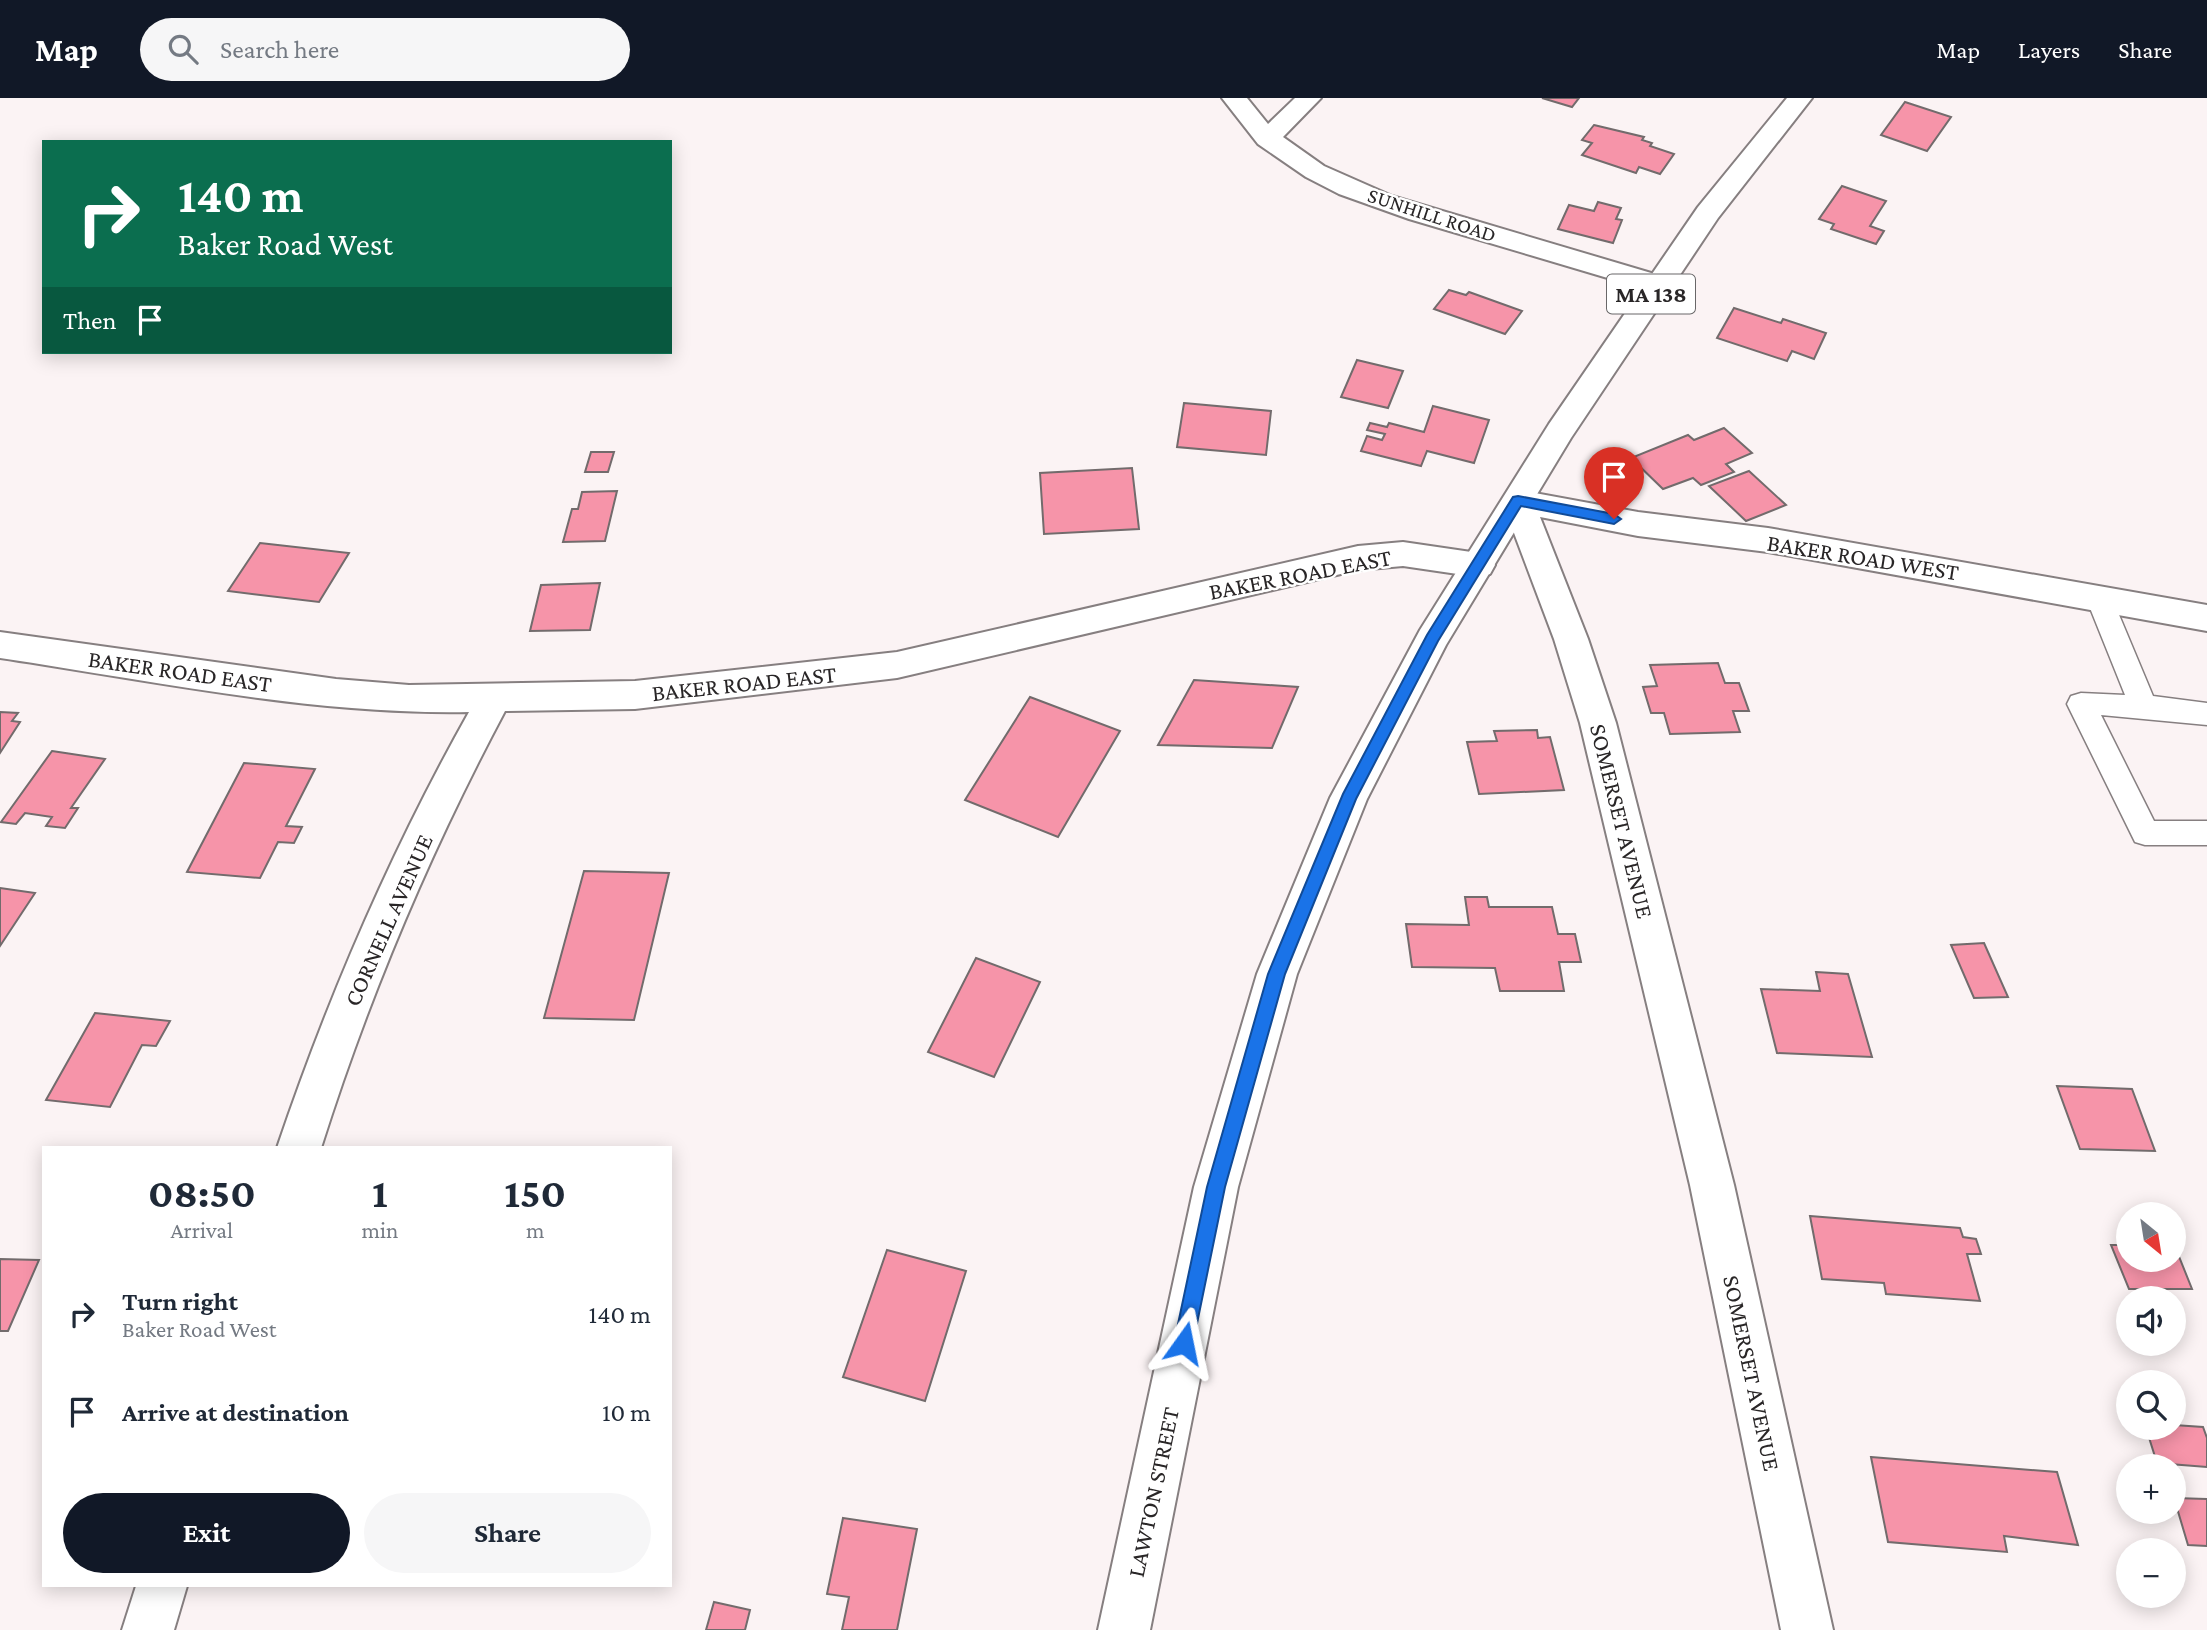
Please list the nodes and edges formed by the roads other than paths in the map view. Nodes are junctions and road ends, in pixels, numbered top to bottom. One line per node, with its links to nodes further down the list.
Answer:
1 (1234, 98): 4 (street, SUNHILL ROAD)
2 (1309, 98): 4 (street)
3 (1800, 98): 5 (street, MA 138)
4 (1267, 139): 5 (street, SUNHILL ROAD)
5 (1658, 284): 6 (street, MA 138)
6 (1518, 501): 7 (street, LAWTON STREET / MA 138); 8 (street, BAKER ROAD WEST); 19 (street, SOMERSET AVENUE)
7 (1478, 565): 11 (street, BAKER ROAD EAST); 18 (street, LAWTON STREET / MA 138)
8 (2099, 598): 9 (street, BAKER ROAD WEST); 12 (lane)
9 (2207, 618)
10 (0, 645): 11 (street, BAKER ROAD EAST)
11 (495, 699): 15 (street, CORNELL AVENUE)
12 (2143, 706): 13 (lane); 14 (lane)
13 (2207, 714)
14 (2207, 833)
15 (300, 1146)
16 (162, 1587): 17 (street)
17 (148, 1630)
18 (1124, 1630)
19 (1807, 1630)

